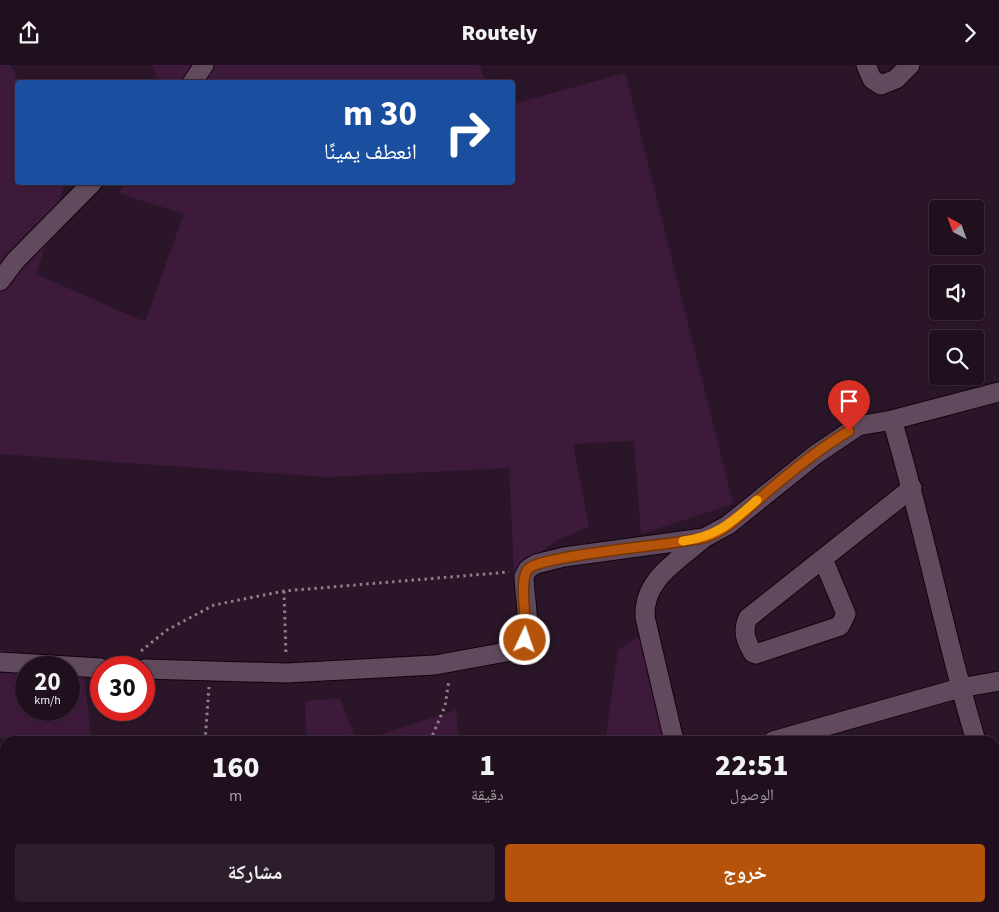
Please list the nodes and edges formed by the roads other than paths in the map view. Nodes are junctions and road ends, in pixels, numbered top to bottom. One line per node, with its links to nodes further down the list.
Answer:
1 (204, 65): 4 (street)
2 (866, 65): 3 (street)
3 (910, 65)
4 (194, 80)
5 (90, 185): 6 (street)
6 (0, 281)
7 (999, 392): 8 (street)
8 (892, 420): 9 (street); 10 (street)
9 (912, 488): 11 (street); 16 (street)
10 (704, 538): 13 (street); 17 (street)
11 (823, 559): 11 (street)
12 (0, 662): 14 (street)
13 (155, 664)
14 (90, 666)
15 (999, 681): 16 (street)
16 (960, 688): 18 (street); 19 (street)
17 (673, 736)
18 (791, 736)
19 (974, 736)

